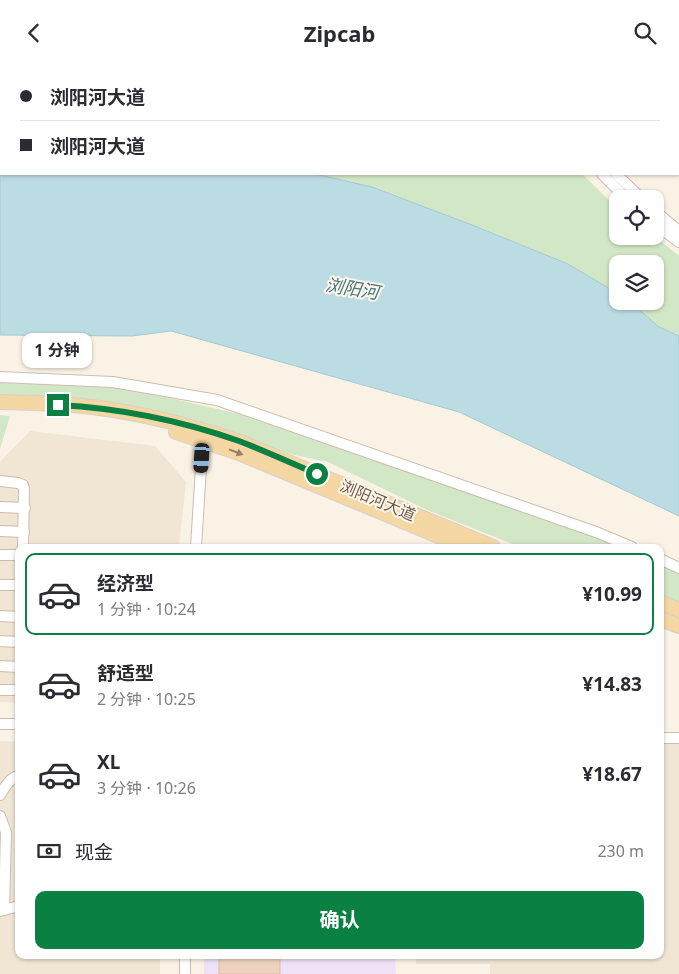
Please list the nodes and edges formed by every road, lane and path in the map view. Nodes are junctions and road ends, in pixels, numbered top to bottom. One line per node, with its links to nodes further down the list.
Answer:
1 (603, 175): 3 (street)
2 (617, 175): 4 (street)
3 (618, 190)
4 (633, 190)
5 (664, 218): 7 (street)
6 (664, 231): 8 (street)
7 (679, 231)
8 (679, 242)
9 (0, 377): 22 (street)
10 (0, 402): 12 (main road, 浏阳河大道)
11 (0, 410): 12 (main road, 浏阳河大道)
12 (203, 435): 19 (street); 20 (main road, 浏阳河大道, one-way to 20); 21 (main road, 浏阳河大道)
13 (0, 481): 15 (street)
14 (0, 507): 15 (street)
15 (25, 508): 17 (street)
16 (0, 531): 17 (street)
17 (24, 532): 18 (street)
18 (24, 544)
19 (196, 544)
20 (458, 544)
21 (485, 544)
22 (625, 544)
23 (0, 555): 24 (street)
24 (15, 555)
25 (664, 561): 26 (street)
26 (679, 568)
27 (0, 585): 28 (street)
28 (15, 585)
29 (664, 604): 30 (main road)
30 (679, 610)
31 (0, 616): 32 (street)
32 (15, 617)
33 (664, 620): 34 (main road)
34 (679, 626)
35 (0, 641): 36 (street)
36 (15, 642)
37 (0, 666): 38 (street)
38 (15, 667)
39 (0, 690): 40 (street)
40 (15, 690)
41 (0, 724): 42 (street)
42 (15, 725)
43 (664, 738): 44 (street)
44 (679, 738)
45 (15, 777): 46 (street)
46 (0, 795)
47 (0, 816): 49 (street)
48 (15, 906): 49 (street)
49 (2, 910)
50 (185, 959): 51 (street)
51 (184, 974)

